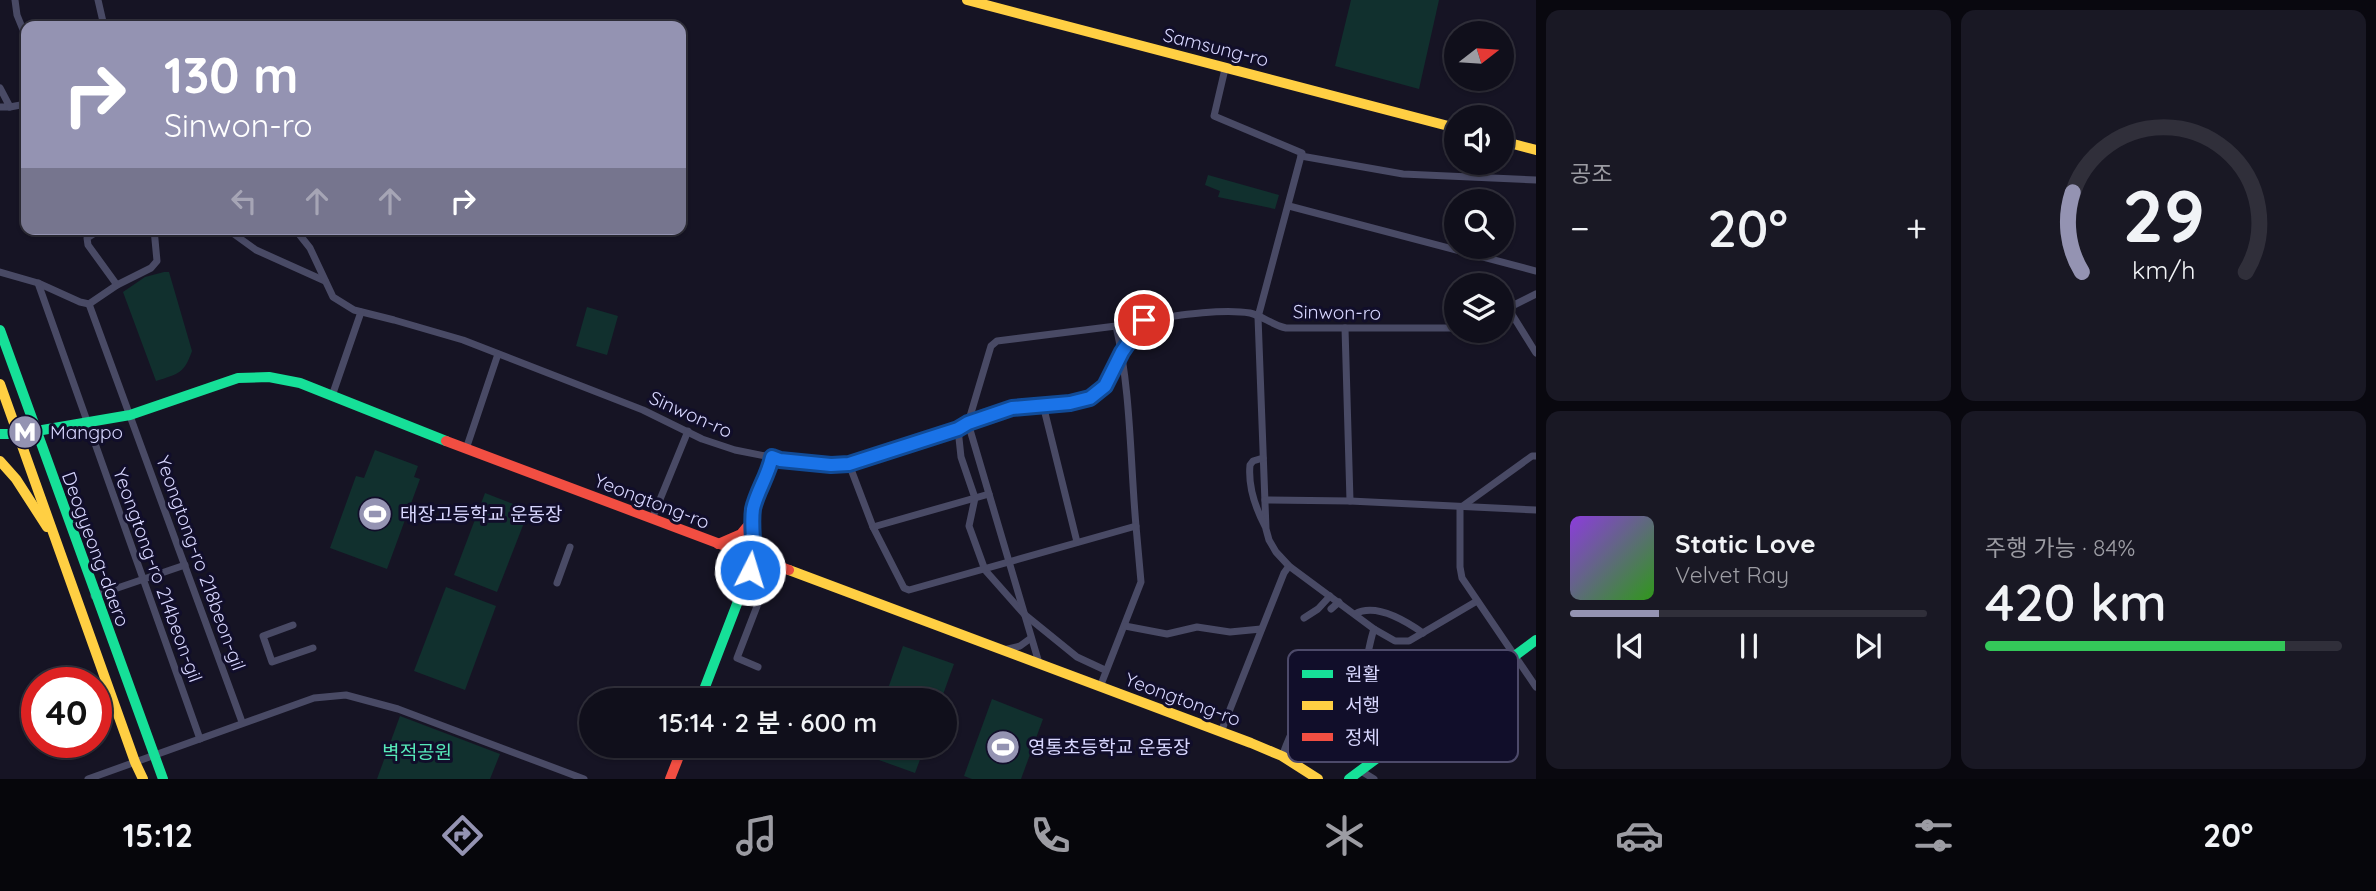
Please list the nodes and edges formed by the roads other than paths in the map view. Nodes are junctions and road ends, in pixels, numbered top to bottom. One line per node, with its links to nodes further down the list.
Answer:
1 (15, 0): 5 (street)
2 (98, 0): 4 (street)
3 (967, 0): 6 (street, Samsung-ro)
4 (103, 21)
5 (21, 25)
6 (1225, 69): 11 (street, Samsung-ro); 14 (street)
7 (0, 88): 10 (street)
8 (21, 105): 10 (street)
9 (0, 107): 10 (street)
10 (10, 107)
11 (1444, 125)
12 (1514, 144): 13 (street)
13 (1536, 150)
14 (1301, 156): 15 (street); 16 (street)
15 (1536, 180)
16 (1289, 206): 21 (street); 30 (street)
17 (92, 235): 25 (street)
18 (156, 235): 25 (street)
19 (235, 235): 23 (street)
20 (300, 235): 23 (street, Sinwon-ro)
21 (1536, 271)
22 (0, 272): 24 (street)
23 (326, 281): 29 (street, Sinwon-ro)
24 (38, 283): 27 (street); 44 (street, Yeongtong-ro 214beon-gil)
25 (117, 285): 27 (street)
26 (1536, 294): 28 (street)
27 (89, 304): 43 (street, Yeongtong-ro 218beon-gil)
28 (1514, 305)
29 (361, 312): 39 (street, Sinwon-ro); 41 (street)
30 (1258, 317): 31 (street, Sinwon-ro); 34 (street, Sinwon-ro); 54 (street)
31 (1144, 320): 33 (street); 37 (street, Sinwon-ro)
32 (1514, 322): 38 (street)
33 (1116, 326): 37 (street); 45 (street)
34 (1345, 328): 35 (street, Sinwon-ro); 60 (street)
35 (1444, 328)
36 (0, 330): 47 (street, Deogyeong-daero)
37 (1122, 352): 42 (street, Sinwon-ro); 65 (street)
38 (1536, 353)
39 (498, 354): 48 (street, Sinwon-ro); 51 (street)
40 (0, 384): 50 (street, Deogyeong-daero)
41 (332, 396): 43 (street, Yeongtong-ro); 51 (street, Yeongtong-ro)
42 (1043, 405): 45 (street, Sinwon-ro); 69 (street)
43 (130, 415): 44 (street, Yeongtong-ro); 74 (street, Yeongtong-ro 218beon-gil)
44 (87, 422): 47 (street, Yeongtong-ro); 77 (street, Yeongtong-ro 214beon-gil)
45 (968, 423): 46 (street, Sinwon-ro); 57 (street)
46 (958, 429): 56 (street, Sinwon-ro); 58 (street)
47 (36, 431): 50 (street, Yeongtong-ro); 79 (street, Deogyeong-daero)
48 (688, 431): 53 (street, Sinwon-ro); 63 (street)
49 (0, 434): 50 (street, Yeongtong-ro)
50 (19, 434): 68 (street, Deogyeong-daero)
51 (466, 449): 63 (street, Yeongtong-ro)
52 (1536, 456): 61 (street)
53 (772, 457): 56 (street, Sinwon-ro); 64 (street)
54 (1263, 458): 59 (street); 67 (street)
55 (0, 461): 68 (street)
56 (849, 464): 66 (street)
57 (989, 494): 58 (street); 73 (street)
58 (975, 498): 66 (street); 76 (street)
59 (1265, 500): 60 (street); 67 (street)
60 (1350, 501): 61 (street)
61 (1460, 508): 62 (street); 82 (street)
62 (1536, 510)
63 (652, 519): 70 (street, Yeongtong-ro)
64 (751, 522): 70 (street); 72 (street)
65 (1136, 526): 69 (street); 89 (street)
66 (873, 527): 76 (street)
67 (1266, 529): 75 (street)
68 (56, 542): 115 (street, Deogyeong-daero)
69 (1077, 542): 73 (street)
70 (718, 544): 72 (street, Yeongtong-ro)
71 (570, 547): 78 (street)
72 (755, 557): 96 (street, Yeongtong-ro); 106 (street)
73 (1009, 561): 76 (street); 85 (street)
74 (185, 565): 77 (street); 107 (street, Yeongtong-ro 218beon-gil)
75 (1289, 566): 80 (street); 90 (street)
76 (985, 570): 85 (street)
77 (143, 579): 79 (street); 109 (street, Yeongtong-ro 214beon-gil)
78 (557, 583)
79 (94, 596): 111 (street, Deogyeong-daero)
80 (1331, 596): 83 (street); 87 (street)
81 (759, 601): 102 (street)
82 (1477, 601): 92 (street); 98 (street)
83 (1339, 602): 84 (street); 86 (street)
84 (1331, 610)
85 (1024, 614): 93 (street); 103 (street)
86 (1354, 614): 91 (street); 92 (street)
87 (1304, 618)
88 (293, 625): 95 (street)
89 (1125, 626): 90 (street); 103 (street)
90 (1261, 629): 108 (street)
91 (1374, 629): 92 (street); 97 (street)
92 (1423, 633)
93 (1031, 638): 96 (street); 101 (street)
94 (1536, 640): 99 (street)
95 (313, 648)
96 (1003, 650): 101 (street, Yeongtong-ro)
97 (1369, 650)
98 (1512, 650)
99 (1518, 654)
100 (1518, 659): 105 (street)
101 (1039, 663): 104 (street, Yeongtong-ro)
102 (758, 667)
103 (1105, 670): 104 (street)
104 (1100, 687): 108 (street, Yeongtong-ro)
105 (1536, 687)
106 (705, 688)
107 (242, 722): 109 (street); 122 (street)
108 (1221, 732): 112 (street, Yeongtong-ro)
109 (200, 738): 111 (street)
110 (1288, 741): 112 (street)
111 (153, 756): 115 (street); 121 (street, Deogyeong-daero)
112 (1282, 756): 114 (street, Yeongtong-ro)
113 (678, 758): 123 (street)
114 (1288, 760)
115 (135, 762): 119 (street); 120 (street, Deogyeong-daero)
116 (1291, 762): 124 (street, Yeongtong-ro)
117 (1374, 762): 118 (street)
118 (1361, 771): 125 (street); 126 (street)
119 (88, 779)
120 (144, 779)
121 (163, 779)
122 (584, 779)
123 (670, 779)
124 (1318, 779)
125 (1349, 779)
126 (1374, 779)

